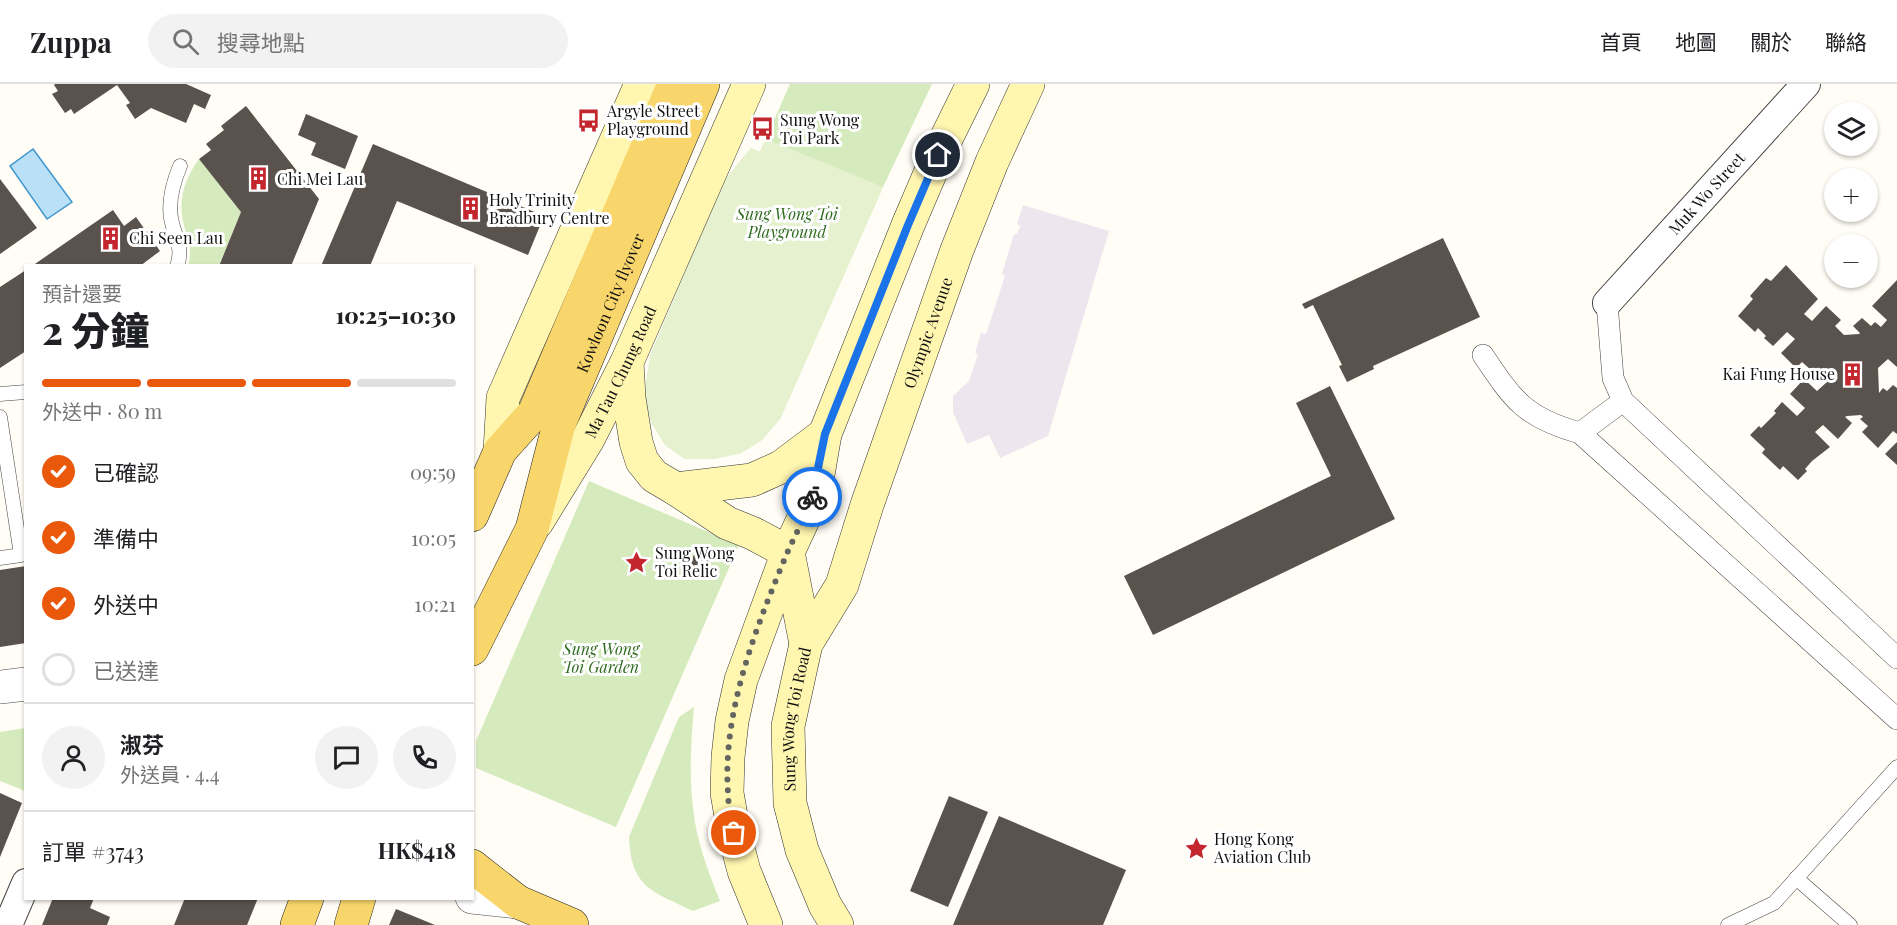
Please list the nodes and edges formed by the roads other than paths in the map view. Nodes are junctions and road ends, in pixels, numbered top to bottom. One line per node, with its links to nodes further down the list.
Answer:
1 (641, 84): 21 (main road)
2 (674, 84): 8 (main road, Kowloon City flyover)
3 (703, 84): 8 (main road, Kowloon City flyover)
4 (749, 84): 13 (main road, Ma Tau Chung Road)
5 (973, 84): 20 (main road)
6 (1028, 84): 27 (main road, Olympic Avenue)
7 (1806, 84): 11 (street, Muk Wo Street)
8 (655, 161): 21 (main road, Kowloon City flyover); 24 (main road, Kowloon City flyover)
9 (180, 166): 10 (lane)
10 (177, 264)
11 (1607, 303): 16 (street)
12 (1483, 355): 19 (street)
13 (627, 362): 22 (main road); 24 (main road, Ma Tau Chung Road)
14 (24, 392): 15 (lane)
15 (0, 394)
16 (1623, 401): 19 (street); 30 (street)
17 (0, 417): 18 (lane)
18 (1, 432): 26 (lane)
19 (1580, 433): 33 (street)
20 (825, 434): 22 (main road); 25 (main road)
21 (501, 451): 23 (main road)
22 (676, 489): 25 (main road)
23 (474, 511)
24 (532, 529): 29 (main road, Ma Tau Chung Road)
25 (788, 552): 28 (main road); 46 (main road)
26 (0, 558)
27 (842, 585): 28 (main road, Sung Wong Toi Road)
28 (806, 644): 47 (main road, Sung Wong Toi Road)
29 (474, 645)
30 (1897, 658)
31 (24, 684): 32 (street)
32 (0, 687)
33 (1897, 719)
34 (1897, 766): 36 (lane)
35 (474, 868): 41 (main road)
36 (1796, 878): 48 (lane); 49 (lane)
37 (24, 888): 42 (street)
38 (474, 897): 41 (street)
39 (306, 900): 43 (main road)
40 (358, 900): 44 (main road)
41 (518, 902): 45 (main road)
42 (8, 925)
43 (297, 925)
44 (351, 925)
45 (572, 925)
46 (766, 925)
47 (837, 925)
48 (1728, 925)
49 (1850, 925)

